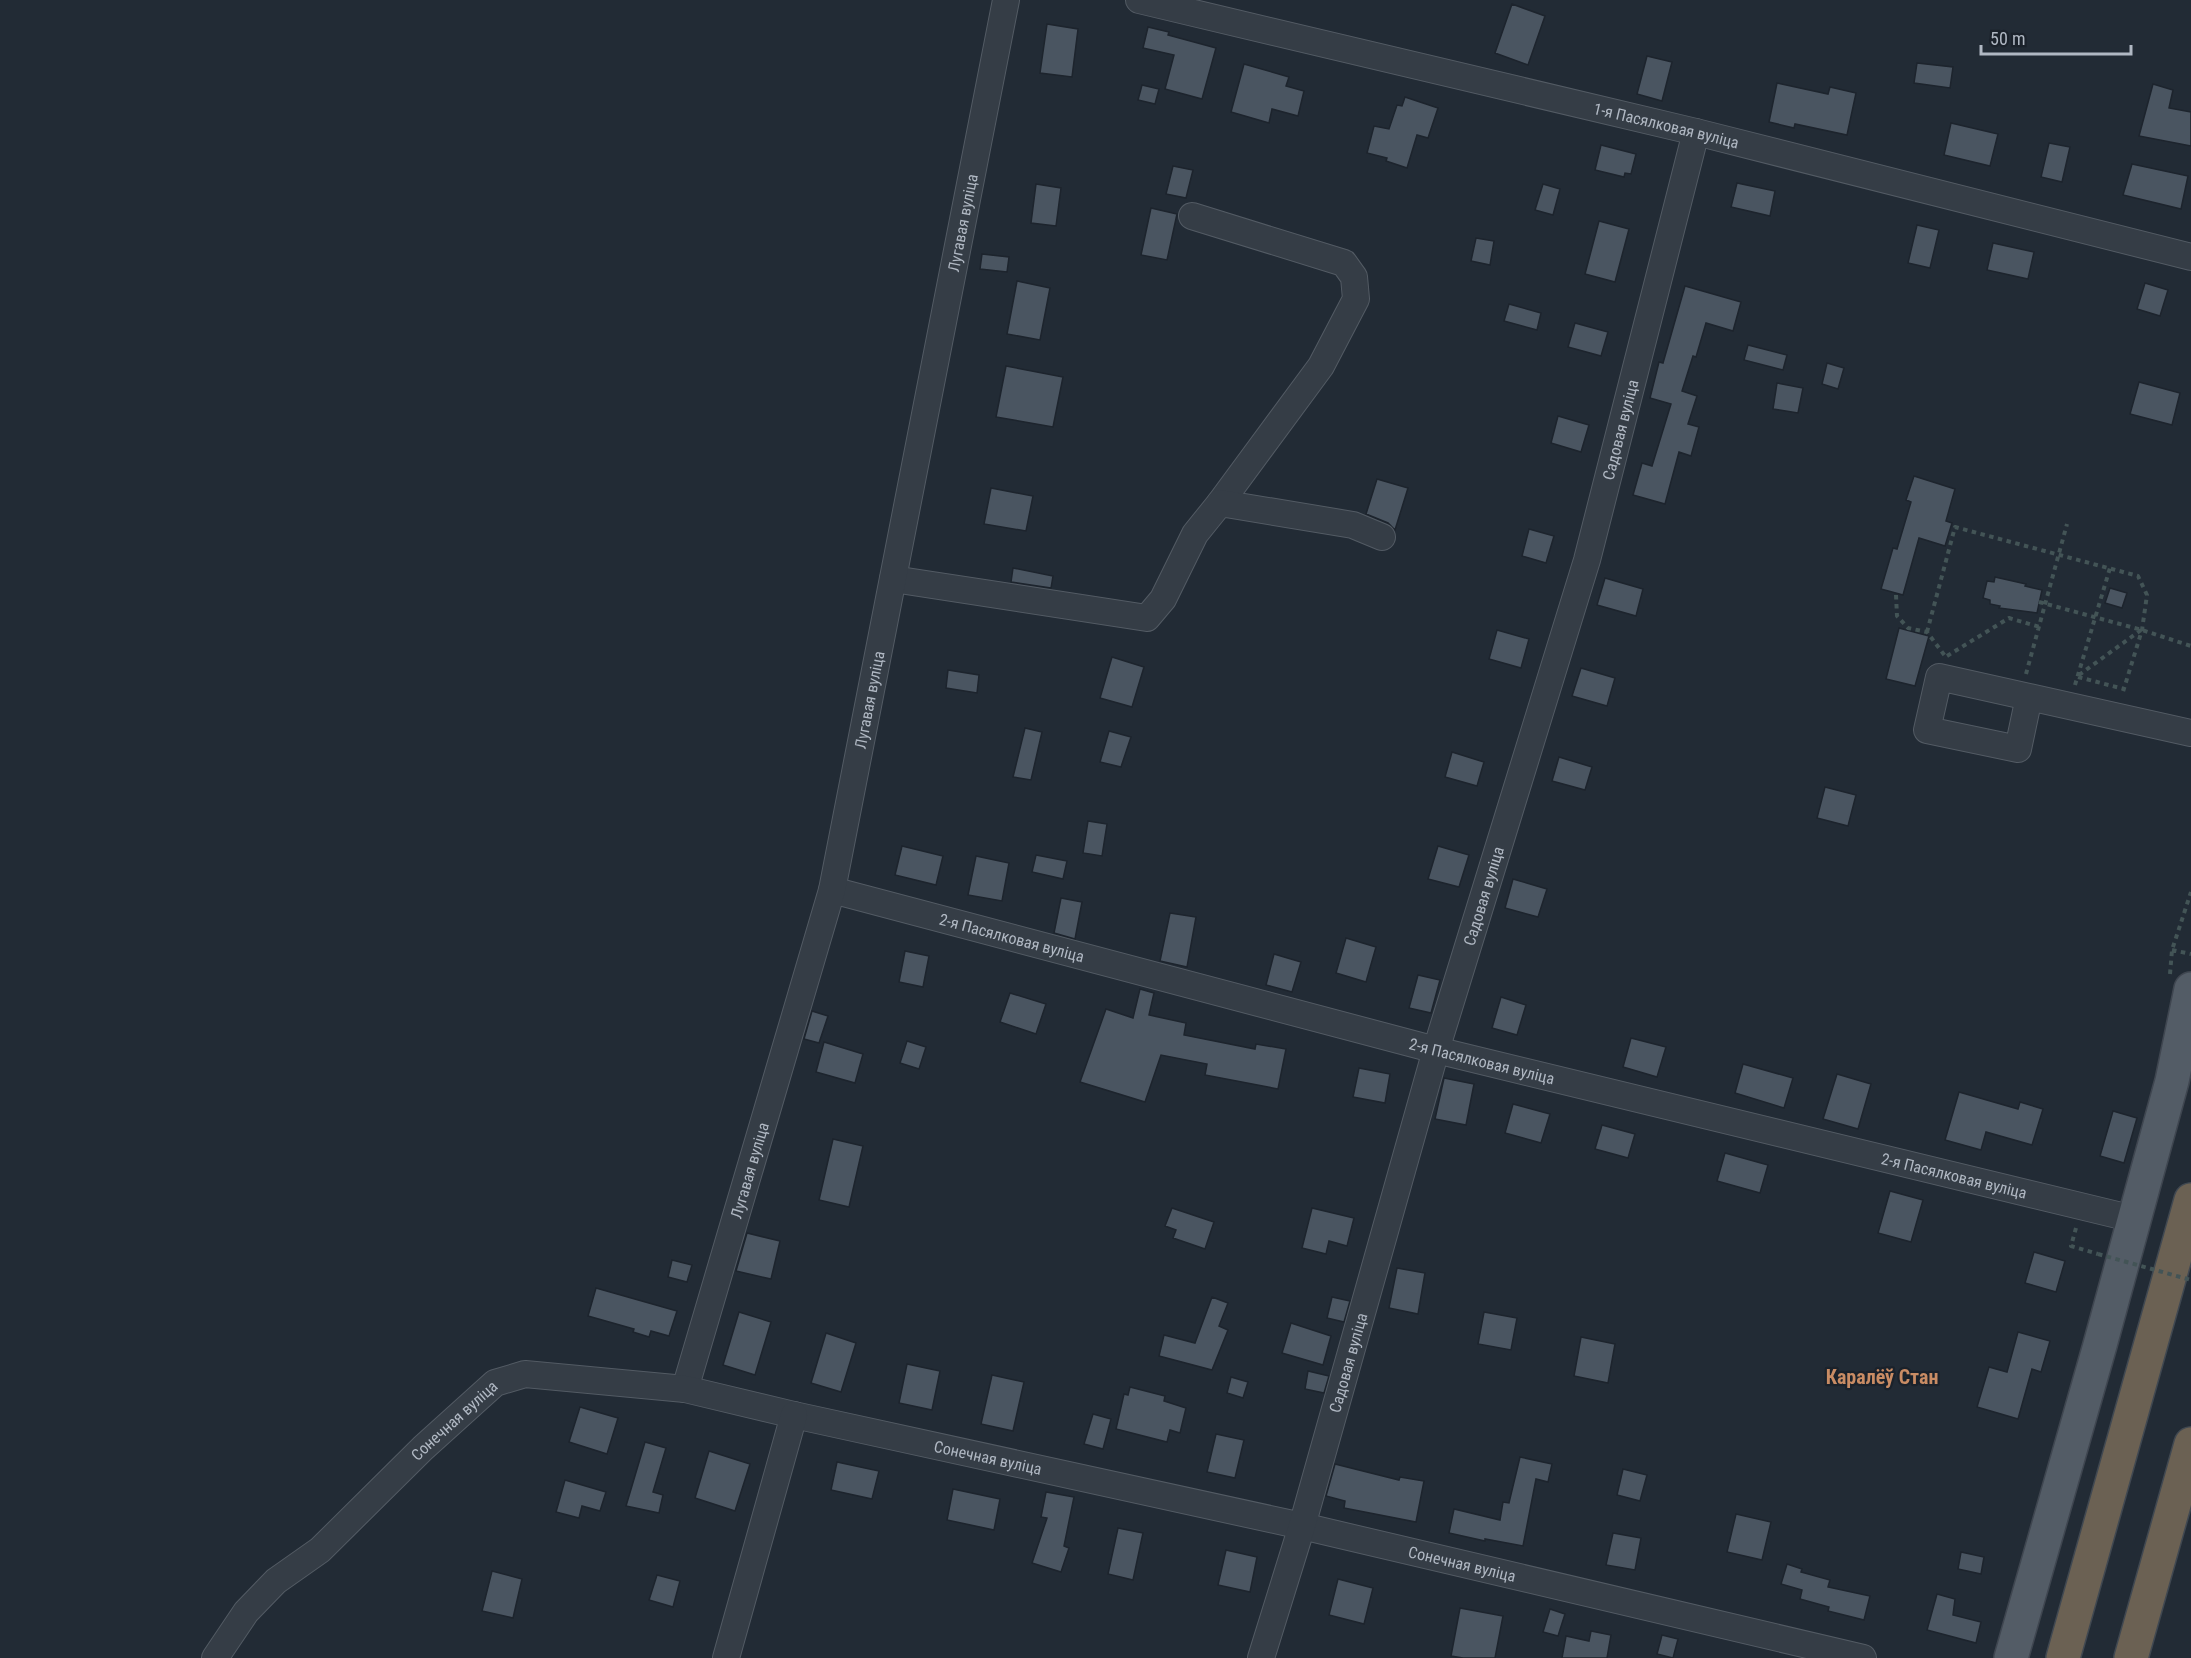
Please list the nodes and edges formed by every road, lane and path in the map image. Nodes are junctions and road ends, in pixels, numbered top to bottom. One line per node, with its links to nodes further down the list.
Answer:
1 (1006, 0): 11 (street, Лугавая вуліца)
2 (1139, 0): 3 (street, 1-я Пасялковая вуліца)
3 (1696, 132): 5 (street, 1-я Пасялковая вуліца); 33 (street, Садовая вуліца)
4 (1192, 216): 6 (street)
5 (2191, 257)
6 (1220, 503): 8 (street); 11 (street)
7 (2067, 524): 9 (path)
8 (1382, 537)
9 (2060, 554): 10 (path); 14 (path); 18 (path)
10 (2110, 568): 15 (path); 17 (path)
11 (893, 579): 29 (street, Лугавая вуліца)
12 (1896, 596): 18 (path)
13 (2039, 602): 14 (path)
14 (2047, 604): 15 (path); 16 (path)
15 (2095, 617): 17 (path); 23 (path)
16 (2040, 627): 20 (path); 25 (path)
17 (2142, 630): 19 (path); 23 (path); 26 (path)
18 (1927, 632): 20 (path)
19 (2191, 646)
20 (1945, 657): 21 (path); 22 (path)
21 (1937, 662)
22 (1952, 666)
23 (2078, 676): 24 (path); 26 (path)
24 (2075, 687)
25 (2027, 688): 28 (street)
26 (2124, 689): 27 (path)
27 (2120, 699)
28 (2191, 733)
29 (832, 890): 33 (street, 2-я Пасялковая вуліца); 38 (street, Лугавая вуліца)
30 (2172, 950): 31 (path)
31 (2191, 954)
32 (2191, 989): 35 (main road)
33 (1436, 1050): 35 (street, 2-я Пасялковая вуліца); 41 (street, Садовая вуліца)
34 (2191, 1200): 47 (highway)
35 (2134, 1219): 46 (main road)
36 (2084, 1227): 37 (path, bridge)
37 (2191, 1280)
38 (685, 1389): 39 (street, Сонечная вуліца); 42 (street, Сонечная вуліца)
39 (794, 1415): 41 (street, Сонечная вуліца); 43 (street)
40 (2191, 1444): 48 (highway)
41 (1302, 1526): 44 (street, Садовая вуліца); 45 (street, Сонечная вуліца)
42 (215, 1658)
43 (726, 1658)
44 (1261, 1658)
45 (1863, 1658)
46 (2011, 1658)
47 (2063, 1658)
48 (2131, 1658)

